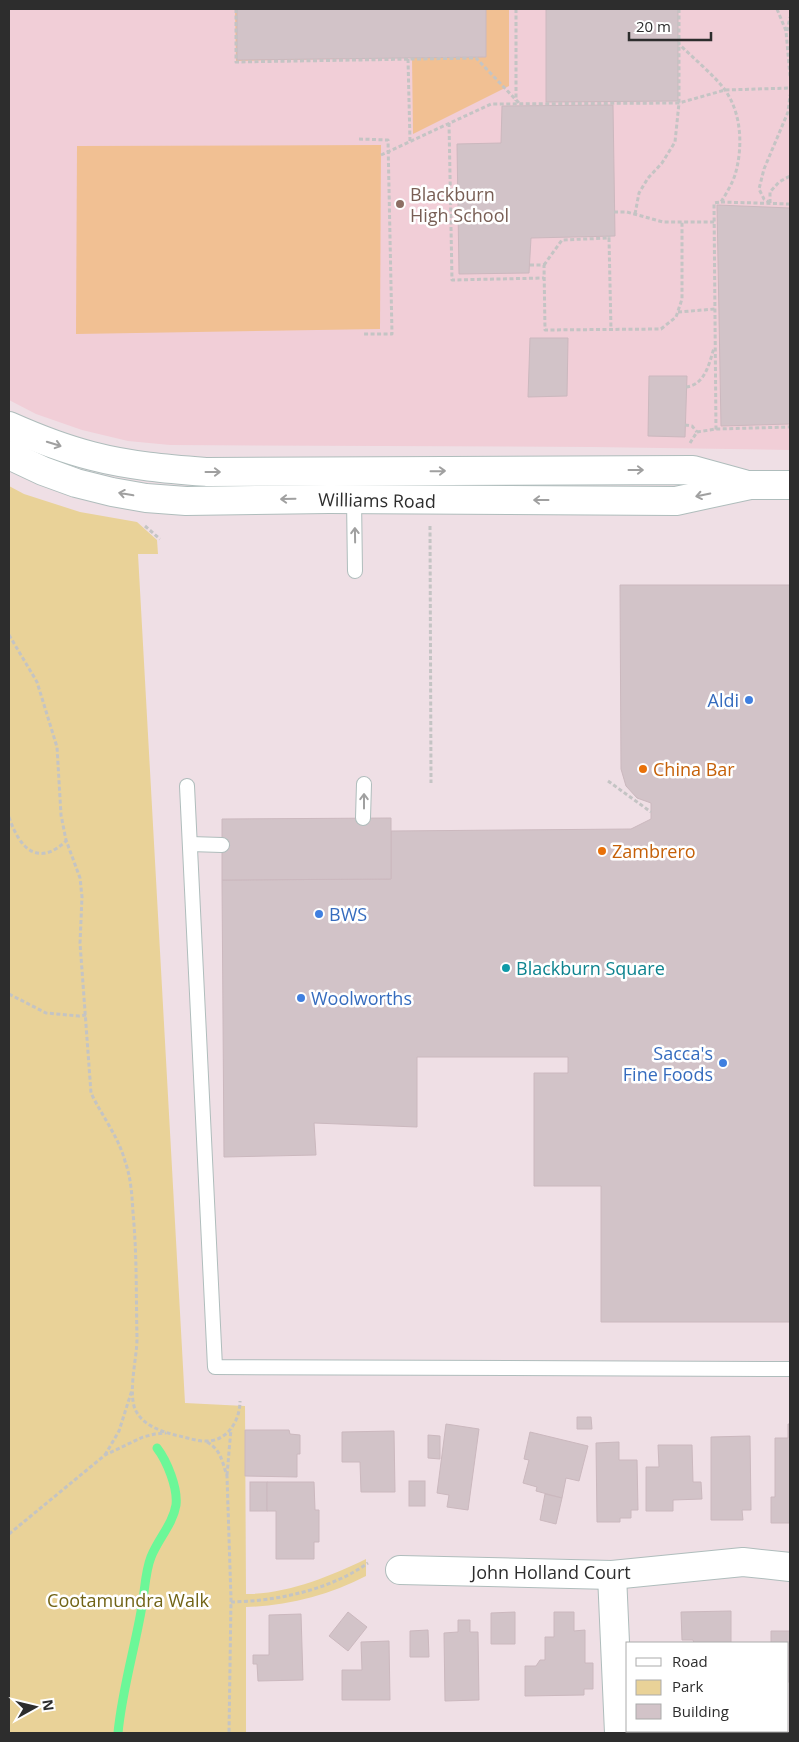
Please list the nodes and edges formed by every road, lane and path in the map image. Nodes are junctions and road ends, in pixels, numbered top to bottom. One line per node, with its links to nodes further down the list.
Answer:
1 (236, 9): 8 (path)
2 (516, 9): 8 (path)
3 (679, 9): 7 (path)
4 (777, 9): 6 (path)
5 (790, 17): 6 (path)
6 (786, 31): 9 (path)
7 (679, 44): 11 (path); 13 (path)
8 (408, 59): 17 (path)
9 (790, 76)
10 (790, 88): 11 (path)
11 (725, 90): 13 (path); 21 (path)
12 (790, 95): 14 (path)
13 (679, 103): 15 (path); 25 (path)
14 (789, 110): 22 (path)
15 (449, 123): 17 (path); 30 (path)
16 (359, 139): 18 (path)
17 (410, 141): 18 (path)
18 (389, 152): 19 (path); 34 (path)
19 (381, 155)
20 (790, 176): 22 (path)
21 (721, 202): 22 (path); 27 (path)
22 (770, 203): 23 (path)
23 (790, 204)
24 (614, 212): 25 (path)
25 (635, 214): 26 (path)
26 (682, 222): 27 (path); 32 (path)
27 (715, 222): 31 (path)
28 (530, 265): 29 (path)
29 (544, 265): 30 (path); 33 (path)
30 (544, 278): 32 (path)
31 (715, 309): 32 (path); 35 (path)
32 (678, 312)
33 (611, 330)
34 (364, 334)
35 (716, 343): 36 (path); 40 (path)
36 (686, 387)
37 (9, 426): 46 (main road, Williams Road, one-way to 46)
38 (685, 426): 41 (path)
39 (790, 427): 40 (path)
40 (716, 431): 41 (path)
41 (697, 432): 42 (path)
42 (687, 448)
43 (9, 455): 49 (main road, Williams Road, one-way to 43)
44 (489, 470): 45 (main road, Williams Road); 46 (main road, Williams Road, one-way to 44); 50 (main road)
45 (605, 470): 47 (main road, Williams Road, one-way to 47); 51 (main road)
46 (390, 471): 49 (main road)
47 (750, 485): 48 (main road, Williams Road); 51 (main road, Williams Road, one-way to 51)
48 (790, 485)
49 (354, 499): 50 (main road, Williams Road); 55 (lane, one-way to 49)
50 (489, 500): 51 (main road, Williams Road, one-way to 50)
51 (605, 500)
52 (140, 521): 54 (path)
53 (430, 524): 58 (path)
54 (160, 538)
55 (355, 571)
56 (9, 635): 64 (path)
57 (608, 781): 61 (path)
58 (431, 783)
59 (364, 784): 63 (lane, one-way to 59)
60 (187, 786): 65 (lane)
61 (651, 812)
62 (9, 816): 64 (path)
63 (364, 818)
64 (66, 840): 68 (path)
65 (190, 844): 66 (lane); 69 (lane)
66 (222, 845)
67 (9, 994): 68 (path)
68 (86, 1015): 70 (path)
69 (790, 1368)
70 (134, 1384): 73 (path); 75 (path)
71 (240, 1401): 72 (path)
72 (231, 1428): 74 (path); 76 (path)
73 (169, 1433): 74 (path); 75 (path)
74 (206, 1442): 76 (path)
75 (105, 1455): 77 (path)
76 (226, 1476): 82 (path)
77 (9, 1534)
78 (368, 1563): 82 (path)
79 (790, 1566): 81 (main road, John Holland Court)
80 (400, 1570): 81 (main road, John Holland Court)
81 (612, 1575): 84 (main road)
82 (231, 1602): 83 (path)
83 (229, 1733)
84 (619, 1733)

